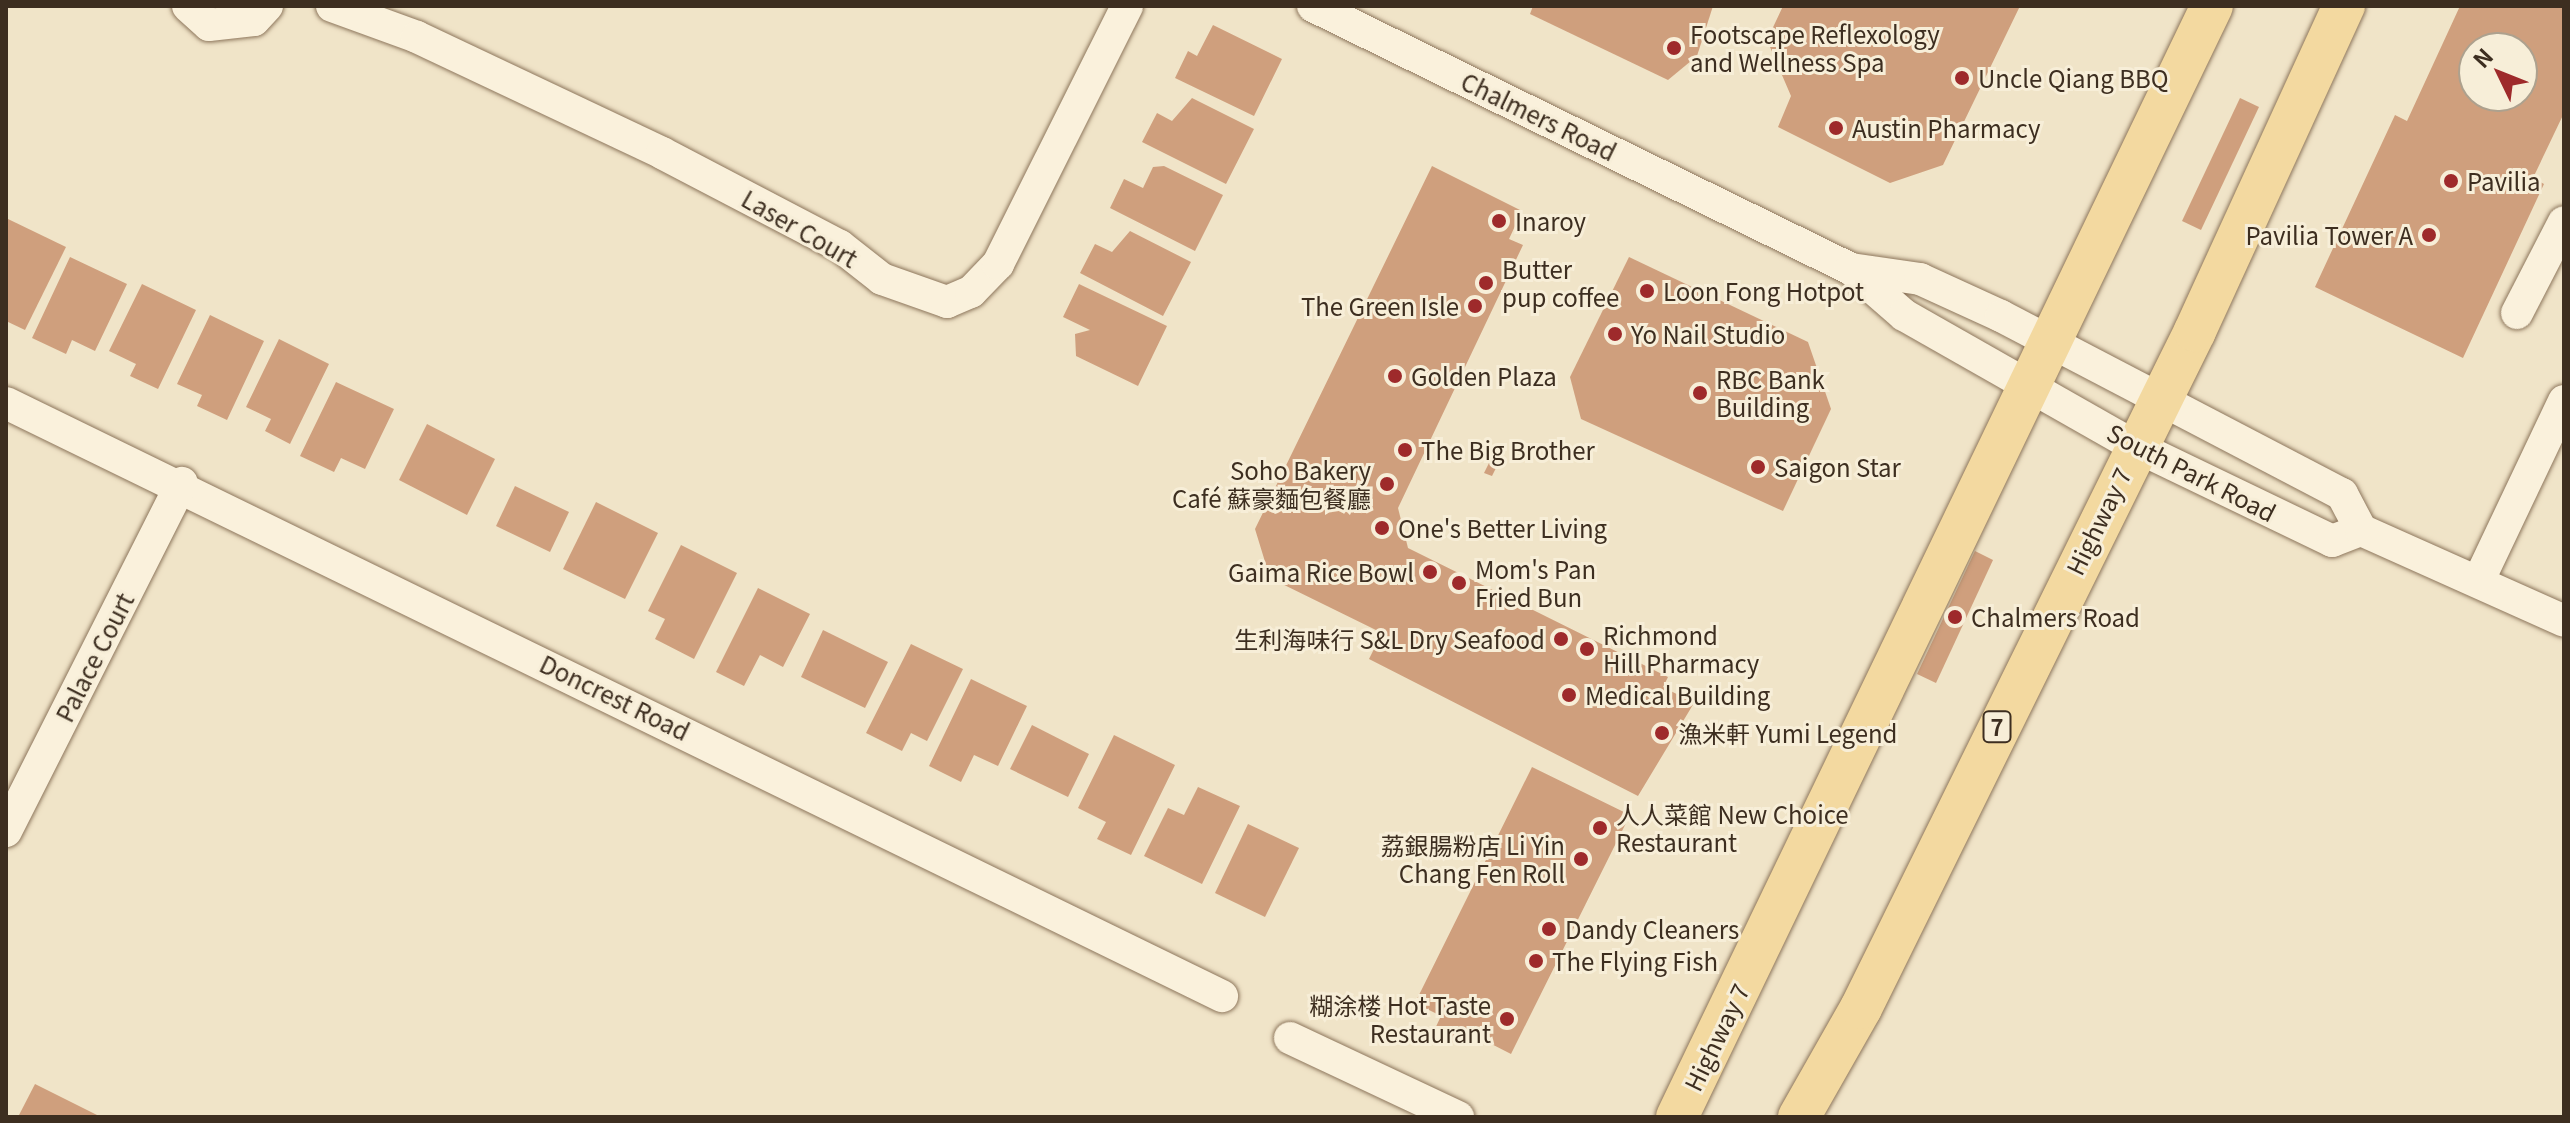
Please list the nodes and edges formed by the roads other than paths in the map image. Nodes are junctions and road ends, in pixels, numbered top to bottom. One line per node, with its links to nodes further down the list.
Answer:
1 (188, 6): 2 (street)
2 (267, 6)
3 (332, 6): 4 (street, Laser Court)
4 (1127, 6)
5 (1313, 6): 9 (street, Chalmers Road)
6 (2212, 6): 11 (main road, Highway 7)
7 (2344, 6): 13 (main road, Highway 7 / 7)
8 (2564, 222): 10 (street)
9 (1851, 269): 11 (street, Chalmers Road); 12 (street, Chalmers Road)
10 (2517, 313)
11 (2048, 340): 12 (main road, Highway 7); 13 (street, Chalmers Road)
12 (2024, 386): 16 (street, South Park Road); 25 (main road, Highway 7)
13 (2160, 399): 16 (main road, Highway 7 / 7); 18 (street, South Park Road)
14 (6, 403): 17 (street, Doncrest Road)
15 (2562, 413): 19 (street)
16 (2135, 446): 18 (street, South Park Road); 26 (main road, Highway 7 / 7)
17 (182, 483): 21 (street, Palace Court); 22 (street, Doncrest Road)
18 (2361, 530): 19 (street)
19 (2479, 580): 20 (street)
20 (2564, 621)
21 (6, 831)
22 (1222, 996)
23 (1290, 1038): 24 (street)
24 (1458, 1117)
25 (1677, 1117)
26 (1799, 1117)

